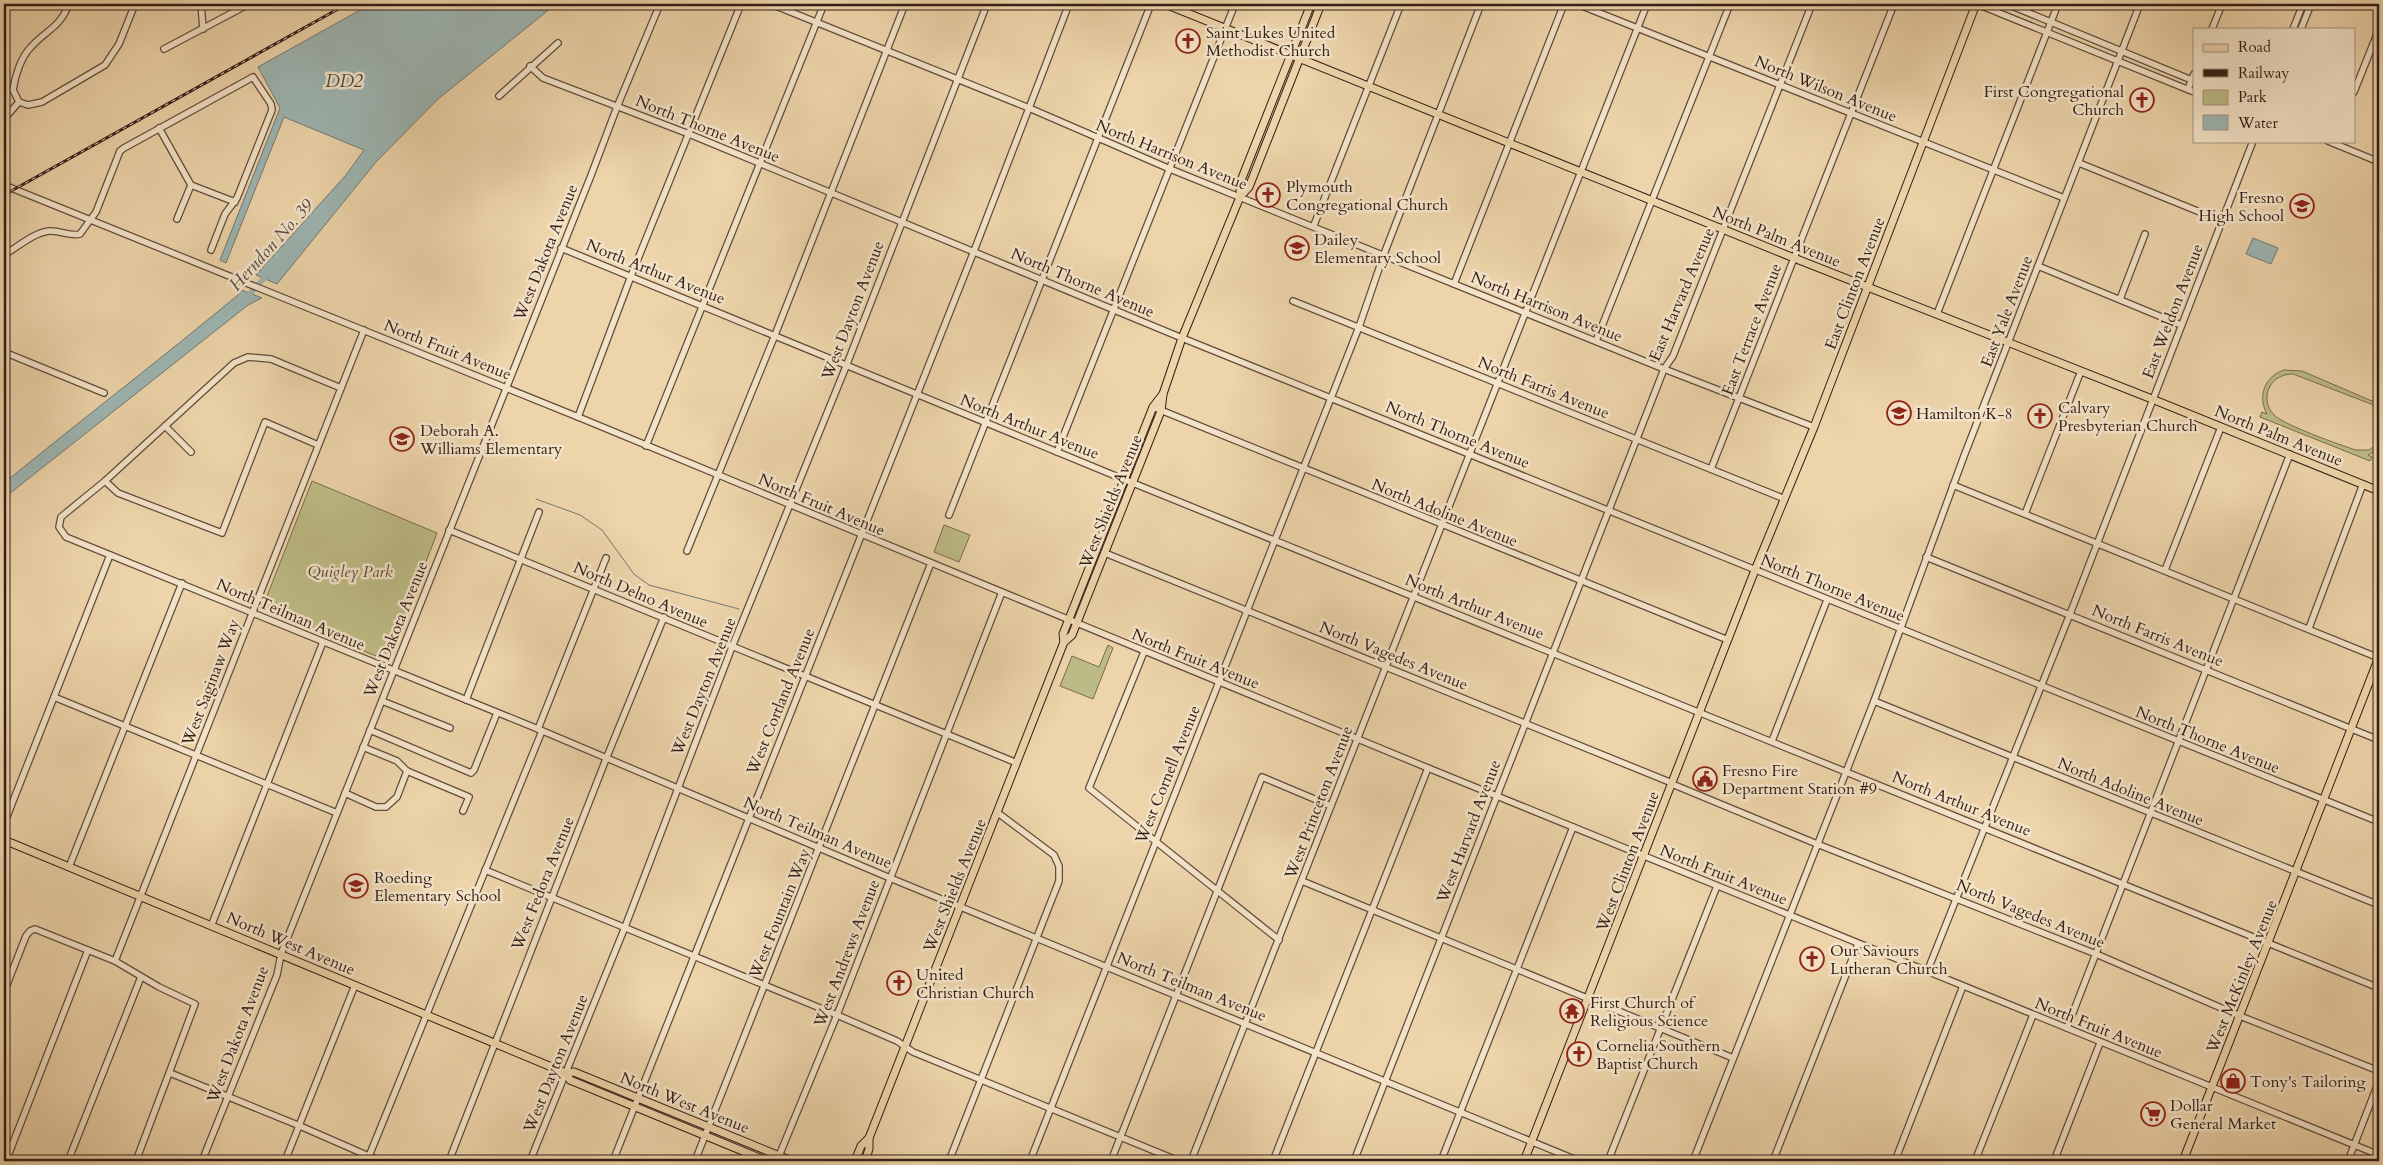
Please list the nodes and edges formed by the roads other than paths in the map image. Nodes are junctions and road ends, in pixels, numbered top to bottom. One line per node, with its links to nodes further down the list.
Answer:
1 (69, 4): 58 (street)
2 (135, 4): 58 (street)
3 (201, 4): 39 (street)
4 (249, 4): 39 (street)
5 (660, 4): 59 (street, West Dakota Avenue)
6 (741, 4): 65 (street)
7 (771, 4): 32 (street, North Harrison Avenue)
8 (824, 4): 32 (street)
9 (905, 4): 45 (street)
10 (987, 4): 52 (street, West Dayton Avenue)
11 (1069, 4): 60 (street, West Cortland Avenue)
12 (1152, 4): 66 (street)
13 (1165, 4): 34 (main road, North Palm Avenue)
14 (1235, 4): 34 (street)
15 (1311, 4): 46 (main road, West Shields Avenue)
16 (1321, 4): 48 (main road, West Shields Avenue)
17 (1401, 4): 54 (street)
18 (1481, 4): 61 (street, West Cornell Avenue)
19 (1564, 4): 67 (street)
20 (1578, 4): 35 (street, North Wilson Avenue)
21 (1647, 4): 35 (street, West Princeton Avenue)
22 (1730, 4): 47 (street)
23 (1812, 4): 53 (street, East Harvard Avenue)
24 (1894, 4): 62 (street, East Terrace Avenue)
25 (1977, 4): 41 (street); 68 (main road, East Clinton Avenue)
26 (2007, 4): 33 (street)
27 (2058, 4): 33 (street)
28 (2140, 4): 44 (street, East Yale Avenue)
29 (2222, 4): 36 (street)
30 (2303, 4): 37 (street)
31 (2311, 4): 38 (street)
32 (817, 22): 45 (street, North Harrison Avenue); 73 (street)
33 (2051, 22): 41 (street); 44 (street)
34 (1225, 28): 46 (main road, North Palm Avenue); 74 (street)
35 (1637, 28): 47 (street, North Wilson Avenue); 75 (street, West Princeton Avenue)
36 (2212, 28)
37 (2293, 28)
38 (2301, 28)
39 (204, 29): 43 (street)
40 (2379, 29): 55 (street)
41 (2047, 32): 49 (street); 76 (street)
42 (558, 43): 50 (street)
43 (164, 49)
44 (2122, 50): 49 (street, East Yale Avenue); 51 (street)
45 (886, 52): 52 (street, North Harrison Avenue); 79 (street)
46 (1291, 55): 48 (main road, North Palm Avenue); 80 (main road, West Shields Avenue)
47 (1709, 56): 53 (street, North Wilson Avenue); 82 (street)
48 (1300, 59): 54 (main road, North Palm Avenue); 80 (main road, West Shields Avenue)
49 (2118, 60): 56 (street); 72 (street, East Yale Avenue)
50 (530, 66): 57 (street); 59 (street, North Thorne Avenue)
51 (2193, 78)
52 (957, 80): 60 (street, North Harrison Avenue); 86 (street, West Dayton Avenue)
53 (1780, 85): 62 (street, North Wilson Avenue); 89 (street, East Harvard Avenue)
54 (1370, 86): 61 (main road, North Palm Avenue); 88 (street)
55 (2356, 87)
56 (2191, 91)
57 (499, 96)
58 (18, 102): 63 (street)
59 (617, 107): 65 (street, North Thorne Avenue); 91 (street, West Dakota Avenue)
60 (1029, 108): 66 (street, North Harrison Avenue); 93 (street, West Cortland Avenue)
61 (1438, 114): 67 (main road, North Palm Avenue); 94 (street, West Cornell Avenue)
62 (1851, 114): 68 (street, North Wilson Avenue); 96 (street, East Terrace Avenue)
63 (4, 119)
64 (159, 128): 77 (street); 83 (street); 85 (street)
65 (689, 134): 73 (street, North Thorne Avenue); 98 (street)
66 (1099, 139): 74 (street, North Harrison Avenue); 99 (street)
67 (1509, 142): 75 (main road, North Palm Avenue); 100 (street)
68 (1923, 142): 76 (street, North Wilson Avenue); 101 (main road, East Clinton Avenue)
69 (2253, 142): 87 (street, East Weldon Avenue)
70 (2333, 142): 71 (street)
71 (2379, 162)
72 (2079, 163): 81 (street, East Yale Avenue); 87 (street)
73 (761, 164): 79 (street, North Thorne Avenue); 104 (street)
74 (1170, 169): 80 (street, North Harrison Avenue); 105 (street)
75 (1582, 170): 82 (main road, North Palm Avenue); 106 (street, West Princeton Avenue)
76 (1995, 170): 81 (street, North Wilson Avenue); 107 (street)
77 (191, 184): 83 (street); 84 (street)
78 (4, 185): 85 (street, North Fruit Avenue)
79 (831, 192): 86 (street, North Thorne Avenue); 111 (street)
80 (1240, 197): 88 (street, North Harrison Avenue); 112 (main road, West Shields Avenue)
81 (2064, 198): 97 (street, East Yale Avenue)
82 (1653, 199): 89 (main road, North Palm Avenue); 113 (street)
83 (235, 202): 92 (street)
84 (177, 219)
85 (92, 220): 95 (street); 110 (street, North Fruit Avenue)
86 (902, 221): 93 (street, North Thorne Avenue); 116 (street, West Dayton Avenue)
87 (2222, 221): 108 (street, East Weldon Avenue)
88 (1314, 225): 94 (street, North Harrison Avenue)
89 (1723, 229): 96 (main road, North Palm Avenue); 117 (street, East Harvard Avenue)
90 (2145, 234): 102 (street)
91 (561, 248): 98 (street, North Arthur Avenue); 121 (street, West Dakota Avenue)
92 (211, 250)
93 (974, 251): 99 (street, North Thorne Avenue); 123 (street, West Cortland Avenue)
94 (1384, 254): 100 (street, North Harrison Avenue); 109 (street, West Cornell Avenue)
95 (4, 255)
96 (1794, 258): 101 (main road, North Palm Avenue); 126 (street, East Terrace Avenue)
97 (2038, 266): 102 (street); 114 (street, East Yale Avenue)
98 (631, 276): 104 (street, North Arthur Avenue); 130 (street)
99 (1042, 280): 105 (street, North Thorne Avenue); 131 (street)
100 (1454, 284): 106 (street, North Harrison Avenue)
101 (1868, 287): 107 (main road, North Palm Avenue); 133 (main road, East Clinton Avenue)
102 (2120, 299): 108 (street)
103 (1293, 301): 109 (street, North Farris Avenue)
104 (704, 305): 111 (street, North Arthur Avenue); 137 (street)
105 (1114, 310): 112 (street, North Thorne Avenue); 139 (street)
106 (1526, 312): 113 (street, North Harrison Avenue); 119 (street, West Princeton Avenue)
107 (1937, 314): 114 (main road, North Palm Avenue)
108 (2181, 325): 127 (street, East Weldon Avenue)
109 (1359, 327): 119 (street, North Farris Avenue); 125 (street, West Cornell Avenue)
110 (364, 330): 120 (street, West Saginaw Way); 121 (street, North Fruit Avenue)
111 (775, 335): 116 (street, North Arthur Avenue); 144 (street)
112 (1182, 338): 124 (main road, West Shields Avenue); 125 (street, North Thorne Avenue)
113 (1596, 340): 117 (street, North Harrison Avenue)
114 (2009, 342): 118 (main road, North Palm Avenue); 149 (street, East Yale Avenue)
115 (4, 352): 122 (street)
116 (847, 364): 123 (street, North Arthur Avenue); 152 (street, West Dayton Avenue)
117 (1664, 369): 126 (street, North Harrison Avenue); 135 (street, East Harvard Avenue)
118 (2082, 371): 127 (main road, North Palm Avenue); 156 (street)
119 (1497, 384): 135 (street, North Farris Avenue); 140 (street, West Princeton Avenue)
120 (341, 388): 132 (street); 136 (street, West Saginaw Way)
121 (505, 388): 130 (street, North Fruit Avenue); 159 (street, West Dakota Avenue)
122 (104, 393)
123 (916, 394): 131 (street, North Arthur Avenue); 160 (street, West Cortland Avenue)
124 (1163, 394): 128 (main road, West Shields Avenue); 129 (main road, West Shields Avenue)
125 (1330, 397): 140 (street, North Thorne Avenue); 142 (street, West Cornell Avenue)
126 (1739, 398): 133 (street, North Harrison Avenue); 143 (street, East Terrace Avenue)
127 (2152, 399): 134 (main road, North Palm Avenue); 162 (street, East Weldon Avenue)
128 (1153, 407): 129 (street, North Adoline Avenue); 145 (main road, West Shields Avenue)
129 (1161, 411): 142 (street, North Adoline Avenue); 147 (main road, West Shields Avenue)
130 (578, 417): 137 (street, North Fruit Avenue)
131 (986, 422): 139 (street, North Arthur Avenue); 157 (street)
132 (164, 426): 138 (street); 146 (street)
133 (1814, 427): 151 (main road, East Clinton Avenue)
134 (2221, 427): 141 (main road, North Palm Avenue); 171 (street)
135 (1637, 439): 143 (street, North Farris Avenue); 154 (street, East Harvard Avenue)
136 (318, 445): 146 (street); 180 (street, West Saginaw Way)
137 (646, 446): 144 (street, North Fruit Avenue)
138 (191, 452)
139 (1057, 452): 145 (street, North Arthur Avenue)
140 (1470, 454): 154 (street, North Thorne Avenue); 158 (street, West Princeton Avenue)
141 (2290, 454): 148 (main road, North Palm Avenue); 177 (street)
142 (1302, 469): 158 (street, North Adoline Avenue); 161 (street, West Cornell Avenue)
143 (1710, 469): 151 (street, North Farris Avenue)
144 (716, 475): 152 (street, North Fruit Avenue); 163 (street)
145 (1123, 479): 147 (street, North Arthur Avenue); 155 (main road, West Shields Avenue)
146 (105, 480): 165 (street, North Teilman Avenue)
147 (1132, 482): 161 (street, North Arthur Avenue); 164 (main road, West Shields Avenue)
148 (2364, 484): 150 (main road, North Palm Avenue); 185 (street)
149 (1953, 485): 156 (street); 166 (street, East Yale Avenue)
150 (2379, 491)
151 (1785, 499): 170 (main road, East Clinton Avenue)
152 (790, 505): 160 (street, North Fruit Avenue); 190 (street, West Dayton Avenue)
153 (539, 512): 167 (street)
154 (1609, 512): 170 (street, North Thorne Avenue); 172 (street, West Harvard Avenue)
155 (1110, 513): 164 (main road); 183 (main road, West Shields Avenue)
156 (2026, 514): 162 (street)
157 (949, 515)
158 (1442, 526): 172 (street, North Adoline Avenue); 176 (street, West Princeton Avenue)
159 (450, 530): 167 (street, North Delno Avenue); 196 (street, West Dakota Avenue)
160 (860, 535): 169 (street, North Fruit Avenue); 197 (street, West Cortland Avenue)
161 (1274, 540): 176 (street, North Arthur Avenue); 179 (street, West Cornell Avenue)
162 (2097, 542): 171 (street); 181 (street, East Weldon Avenue)
163 (686, 551)
164 (1105, 553): 179 (street, North Vagedes Avenue); 184 (main road, West Shields Avenue)
165 (110, 555): 173 (street, North Teilman Avenue); 200 (street)
166 (1926, 557): 181 (street, North Farris Avenue); 186 (street, East Yale Avenue)
167 (520, 558): 174 (street, North Delno Avenue); 201 (street)
168 (606, 558): 174 (street)
169 (931, 564): 175 (street, North Fruit Avenue); 204 (street, West Fountain Way)
170 (1755, 570): 178 (street, North Thorne Avenue); 187 (main road, West Clinton Avenue)
171 (2164, 570): 177 (street)
172 (1582, 582): 187 (street, North Adoline Avenue); 192 (street, West Harvard Avenue)
173 (182, 583): 180 (street, North Teilman Avenue); 208 (street)
174 (595, 589): 182 (street, North Delno Avenue); 212 (street)
175 (1002, 592): 183 (street, North Fruit Avenue); 213 (street, West Andrews Avenue)
176 (1413, 596): 192 (street, North Arthur Avenue); 194 (street, West Princeton Avenue)
177 (2234, 598): 185 (street); 195 (street)
178 (1827, 600): 186 (street, North Thorne Avenue); 216 (street)
179 (1246, 611): 194 (street, North Vagedes Avenue); 198 (street, West Cornell Avenue)
180 (252, 613): 188 (street, North Teilman Avenue); 219 (street, West Saginaw Way)
181 (2070, 614): 195 (street, North Farris Avenue); 199 (street, East Weldon Avenue)
182 (664, 617): 190 (street, North Delno Avenue); 221 (street, West Fedora Avenue)
183 (1068, 620): 184 (street, North Fruit Avenue); 189 (main road, West Shields Avenue)
184 (1077, 624): 189 (main road, West Shields Avenue); 191 (street, North Fruit Avenue)
185 (2309, 628): 193 (street)
186 (1900, 629): 199 (street, North Thorne Avenue); 202 (street, East Yale Avenue)
187 (1728, 640): 206 (main road, West Clinton Avenue)
188 (323, 642): 196 (street, North Teilman Avenue); 227 (street)
189 (1064, 642): 222 (main road, West Shields Avenue)
190 (732, 647): 197 (street, North Delno Avenue); 228 (street, West Dayton Avenue)
191 (1144, 652): 198 (street, North Fruit Avenue); 243 (street)
192 (1554, 652): 206 (street, North Arthur Avenue); 207 (street, West Harvard Avenue)
193 (2379, 658): 211 (main road, West McKinley Avenue)
194 (1386, 667): 207 (street, North Vagedes Avenue); 214 (street, West Princeton Avenue)
195 (2207, 669): 211 (street, North Farris Avenue); 217 (street)
196 (393, 672): 201 (street, North Teilman Avenue); 203 (street, West Dakota Avenue)
197 (804, 676): 204 (street, North Delno Avenue); 237 (street, West Cortland Avenue)
198 (1218, 682): 214 (street, North Fruit Avenue); 243 (street, West Cornell Avenue)
199 (2041, 686): 217 (street, North Thorne Avenue); 220 (street, East Weldon Avenue)
200 (54, 697): 208 (street); 239 (street)
201 (466, 700): 205 (street, North Teilman Avenue)
202 (1874, 700): 220 (street, North Adoline Avenue); 225 (street, East Yale Avenue)
203 (382, 701): 209 (street); 210 (street, West Dakota Avenue)
204 (875, 705): 213 (street, North Delno Avenue); 245 (street, West Fountain Way)
205 (497, 713): 210 (street); 212 (street, North Teilman Avenue)
206 (1699, 713): 216 (street, North Arthur Avenue); 226 (main road, West Clinton Avenue)
207 (1526, 723): 226 (street, North Vagedes Avenue); 230 (street, West Harvard Avenue)
208 (125, 726): 219 (street); 247 (street)
209 (450, 728)
210 (370, 730): 218 (street, West Dakota Avenue)
211 (2352, 730): 215 (street, North Farris Avenue); 231 (main road, West McKinley Avenue)
212 (540, 731): 221 (street, North Teilman Avenue); 248 (street)
213 (946, 734): 222 (street, North Delno Avenue); 250 (street, West Andrews Avenue)
214 (1358, 739): 223 (street, North Fruit Avenue); 232 (street, West Princeton Avenue)
215 (2379, 740)
216 (1772, 741): 225 (street, North Arthur Avenue)
217 (2179, 742): 231 (street, North Thorne Avenue); 236 (street)
218 (363, 748): 224 (street); 229 (street, West Dakota Avenue)
219 (197, 754): 227 (street); 255 (street, West Saginaw Way)
220 (2013, 757): 236 (street, North Adoline Avenue); 241 (street, East Weldon Avenue)
221 (606, 759): 228 (street, North Teilman Avenue); 256 (street, West Fedora Avenue)
222 (1017, 763): 235 (main road, West Shields Avenue)
223 (1428, 768): 230 (street, North Fruit Avenue); 260 (street)
224 (407, 771): 229 (street); 233 (street)
225 (1846, 771): 241 (street, North Arthur Avenue); 244 (street, East Yale Avenue)
226 (1672, 783): 244 (street, North Vagedes Avenue); 246 (main road, West Clinton Avenue)
227 (266, 784): 234 (street); 262 (street)
228 (677, 788): 237 (street, North Teilman Avenue); 263 (street, West Dayton Avenue)
229 (345, 793): 234 (street, West Dakota Avenue)
230 (1498, 796): 240 (street, North Fruit Avenue); 265 (street, West Harvard Avenue)
231 (2325, 801): 238 (street, North Thorne Avenue); 249 (main road, West McKinley Avenue)
232 (1331, 806): 251 (street, West Princeton Avenue); 254 (street)
233 (463, 811)
234 (337, 813): 270 (street, West Dakota Avenue)
235 (998, 813): 259 (main road, West Shields Avenue); 264 (street)
236 (2150, 813): 249 (street, North Adoline Avenue); 252 (street)
237 (748, 818): 245 (street, North Teilman Avenue); 272 (street, West Cortland Avenue)
238 (2379, 822)
239 (4, 824)
240 (1573, 827): 246 (street, North Fruit Avenue); 275 (street)
241 (1985, 827): 252 (street, North Arthur Avenue); 257 (street, East Weldon Avenue)
242 (4, 840): 247 (main road, North West Avenue)
243 (1156, 840): 254 (street); 274 (street, West Cornell Avenue)
244 (1817, 844): 257 (street, North Vagedes Avenue); 261 (street, East Yale Avenue)
245 (820, 847): 250 (street, North Teilman Avenue); 279 (street, West Fountain Way)
246 (1644, 856): 253 (street, North Fruit Avenue); 284 (main road, West Clinton Avenue)
247 (69, 867): 255 (main road, North West Avenue)
248 (485, 870): 256 (street); 285 (street)
249 (2297, 872): 258 (street, North Adoline Avenue); 268 (main road, West McKinley Avenue)
250 (890, 878): 259 (street, North Teilman Avenue); 286 (street, West Andrews Avenue)
251 (1302, 881): 260 (street); 266 (street, West Princeton Avenue)
252 (2124, 883): 268 (street, North Arthur Avenue); 271 (street)
253 (1717, 886): 261 (street, North Fruit Avenue); 290 (street)
254 (1218, 890): 266 (street); 283 (street)
255 (140, 896): 262 (main road, North West Avenue); 273 (street, West Saginaw Way)
256 (552, 896): 263 (street); 292 (street, West Fedora Avenue)
257 (1957, 898): 271 (street, North Vagedes Avenue); 276 (street, East Weldon Avenue)
258 (2379, 905)
259 (961, 906): 264 (street, North Teilman Avenue); 294 (main road, West Shields Avenue)
260 (1372, 910): 265 (street); 295 (street)
261 (1789, 915): 267 (street, North Fruit Avenue); 296 (street, East Yale Avenue)
262 (212, 924): 270 (main road, North West Avenue)
263 (625, 927): 272 (street); 299 (street, West Dayton Avenue)
264 (1036, 937): 274 (street, North Teilman Avenue); 300 (street)
265 (1442, 938): 275 (street); 301 (street, West Harvard Avenue)
266 (1279, 940): 289 (street, West Princeton Avenue)
267 (1858, 944): 276 (street, North Fruit Avenue); 346 (street)
268 (2269, 944): 281 (street, North Arthur Avenue); 288 (main road, West McKinley Avenue)
269 (88, 950): 273 (street); 282 (street); 320 (street)
270 (281, 954): 278 (main road, North West Avenue); 304 (street, West Dakota Avenue)
271 (2096, 954): 288 (street, North Vagedes Avenue); 291 (street)
272 (694, 957): 279 (street); 305 (street, West Cortland Avenue)
273 (115, 961): 277 (street)
274 (1106, 966): 283 (street, North Teilman Avenue); 307 (street, West Cornell Avenue)
275 (1516, 969): 284 (street); 308 (street)
276 (1928, 972): 280 (street, North Fruit Avenue)
277 (141, 977): 298 (street); 321 (street)
278 (354, 985): 285 (main road, North West Avenue); 309 (street)
279 (765, 986): 286 (street); 310 (street, West Fountain Way)
280 (1963, 986): 287 (street, North Fruit Avenue); 347 (street)
281 (2379, 988)
282 (4, 992)
283 (1176, 994): 289 (street, North Teilman Avenue); 312 (street)
284 (1588, 998): 290 (street); 314 (main road, West Clinton Avenue)
285 (425, 1015): 292 (main road, North West Avenue); 318 (street)
286 (837, 1015): 294 (street); 317 (street, West Andrews Avenue)
287 (2033, 1015): 291 (street, North Fruit Avenue); 348 (street)
288 (2240, 1016): 297 (street, North Vagedes Avenue); 303 (main road, West McKinley Avenue)
289 (1246, 1024): 295 (street, North Teilman Avenue); 338 (street, West Princeton Avenue)
290 (1661, 1028): 296 (street); 344 (street)
291 (2067, 1028): 293 (street, North Fruit Avenue)
292 (494, 1043): 299 (main road, North West Avenue); 326 (street, West Fedora Avenue)
293 (2100, 1043): 303 (street, North Fruit Avenue); 349 (street)
294 (905, 1046): 300 (street); 313 (main road, West Shields Avenue)
295 (1316, 1052): 301 (street, North Teilman Avenue); 339 (street)
296 (1733, 1058): 345 (street, East Yale Avenue)
297 (2379, 1071)
298 (170, 1073): 304 (street); 322 (street)
299 (566, 1073): 305 (main road, North West Avenue); 306 (main road, North West Avenue); 327 (street, West Dayton Avenue)
300 (980, 1079): 307 (street); 334 (street)
301 (1386, 1081): 308 (street, North Teilman Avenue); 340 (street, West Harvard Avenue)
302 (2379, 1081): 315 (street)
303 (2212, 1087): 315 (street, North Fruit Avenue); 319 (main road, West McKinley Avenue)
304 (228, 1096): 309 (street); 323 (street, West Dakota Avenue)
305 (638, 1098): 306 (street, West Cortland Avenue); 310 (main road, North West Avenue)
306 (635, 1106): 311 (main road, North West Avenue); 328 (street, West Cortland Avenue)
307 (1050, 1108): 312 (street); 335 (street, West Cornell Avenue)
308 (1460, 1112): 314 (street, North Teilman Avenue); 341 (street)
309 (300, 1126): 318 (street); 324 (street)
310 (709, 1126): 311 (street, West Fountain Way); 317 (main road, North West Avenue)
311 (706, 1135): 329 (street, West Fountain Way); 330 (main road, North West Avenue)
312 (1120, 1137): 336 (street); 337 (street)
313 (869, 1138): 332 (main road, West Shields Avenue); 333 (main road, West Shields Avenue)
314 (1532, 1141): 342 (main road, West Clinton Avenue); 343 (street, North Teilman Avenue)
315 (2355, 1144): 316 (street, North Fruit Avenue); 350 (street)
316 (2379, 1155)
317 (779, 1156): 331 (main road, North West Avenue)
318 (368, 1159): 325 (street)
319 (2185, 1160)
320 (6, 1161)
321 (68, 1161)
322 (136, 1161)
323 (202, 1161)
324 (284, 1161)
325 (380, 1161)
326 (449, 1161)
327 (530, 1161)
328 (613, 1161)
329 (695, 1161)
330 (767, 1161)
331 (792, 1161)
332 (855, 1161)
333 (865, 1161)
334 (949, 1161)
335 (1030, 1161)
336 (1111, 1161)
337 (1179, 1161)
338 (1192, 1161)
339 (1273, 1161)
340 (1354, 1161)
341 (1440, 1161)
342 (1524, 1161)
343 (1580, 1161)
344 (1608, 1161)
345 (1693, 1161)
346 (1773, 1161)
347 (1895, 1161)
348 (1975, 1161)
349 (2054, 1161)
350 (2348, 1161)

